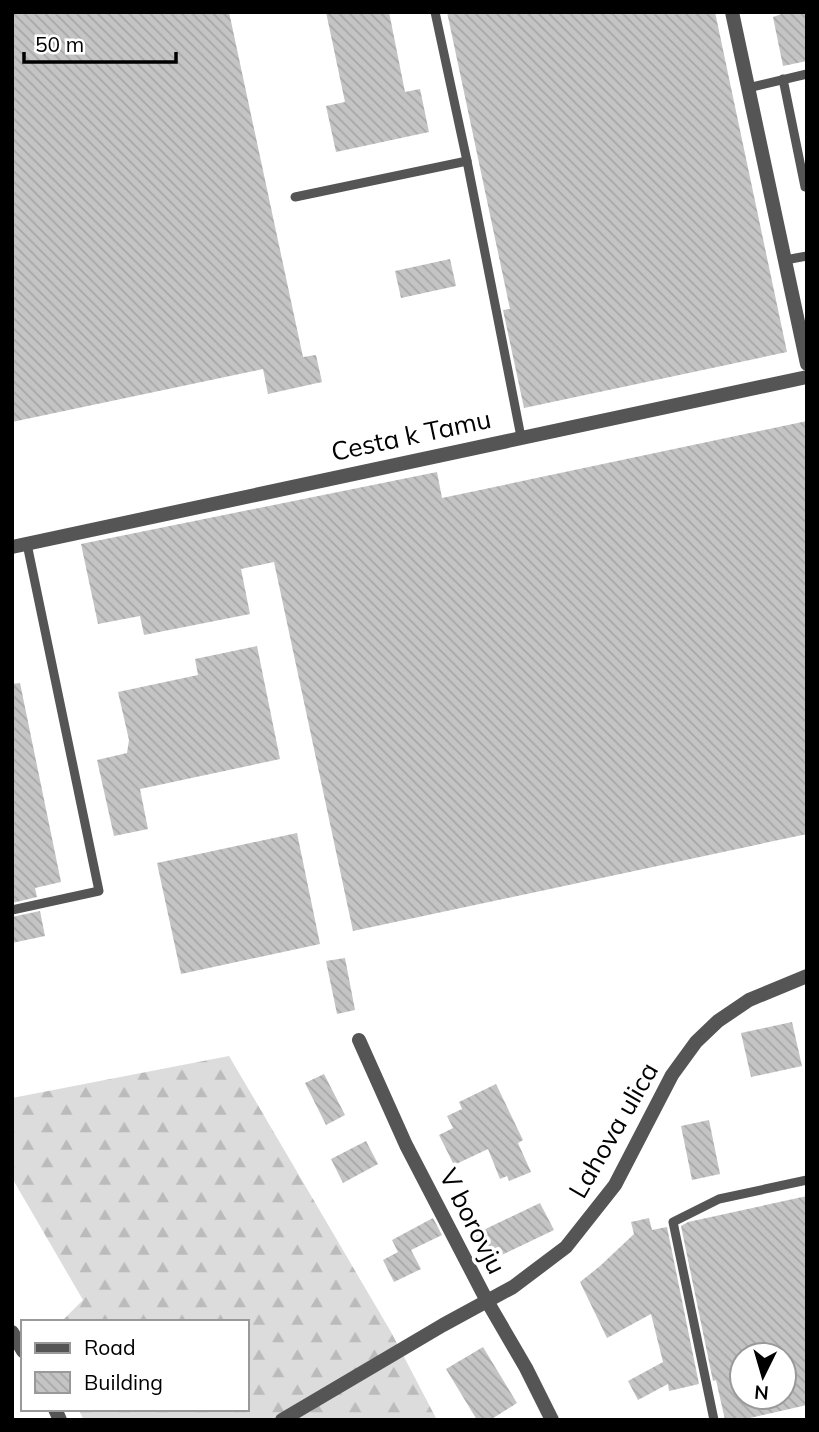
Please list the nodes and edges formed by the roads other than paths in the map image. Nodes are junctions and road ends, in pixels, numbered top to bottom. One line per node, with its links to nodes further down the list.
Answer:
1 (435, 12): 6 (lane)
2 (732, 12): 5 (street)
3 (807, 74): 4 (lane)
4 (783, 79): 5 (lane); 7 (lane)
5 (748, 88): 10 (street)
6 (467, 161): 8 (lane); 13 (lane)
7 (805, 187)
8 (295, 197)
9 (807, 256): 10 (lane)
10 (785, 260): 11 (street)
11 (807, 364)
12 (807, 377): 13 (street, Cesta k Tamu)
13 (521, 437): 14 (street, Cesta k Tamu)
14 (19, 545): 15 (lane, Cesta k Tamu)
15 (12, 909)
16 (807, 976): 19 (street, Lahova ulica)
17 (359, 1040): 19 (street, V borovju)
18 (807, 1180): 24 (lane)
19 (486, 1301): 22 (street, Lahova ulica); 23 (street, V borovju)
20 (12, 1332): 21 (street)
21 (21, 1348)
22 (282, 1420)
23 (552, 1420)
24 (714, 1420)

